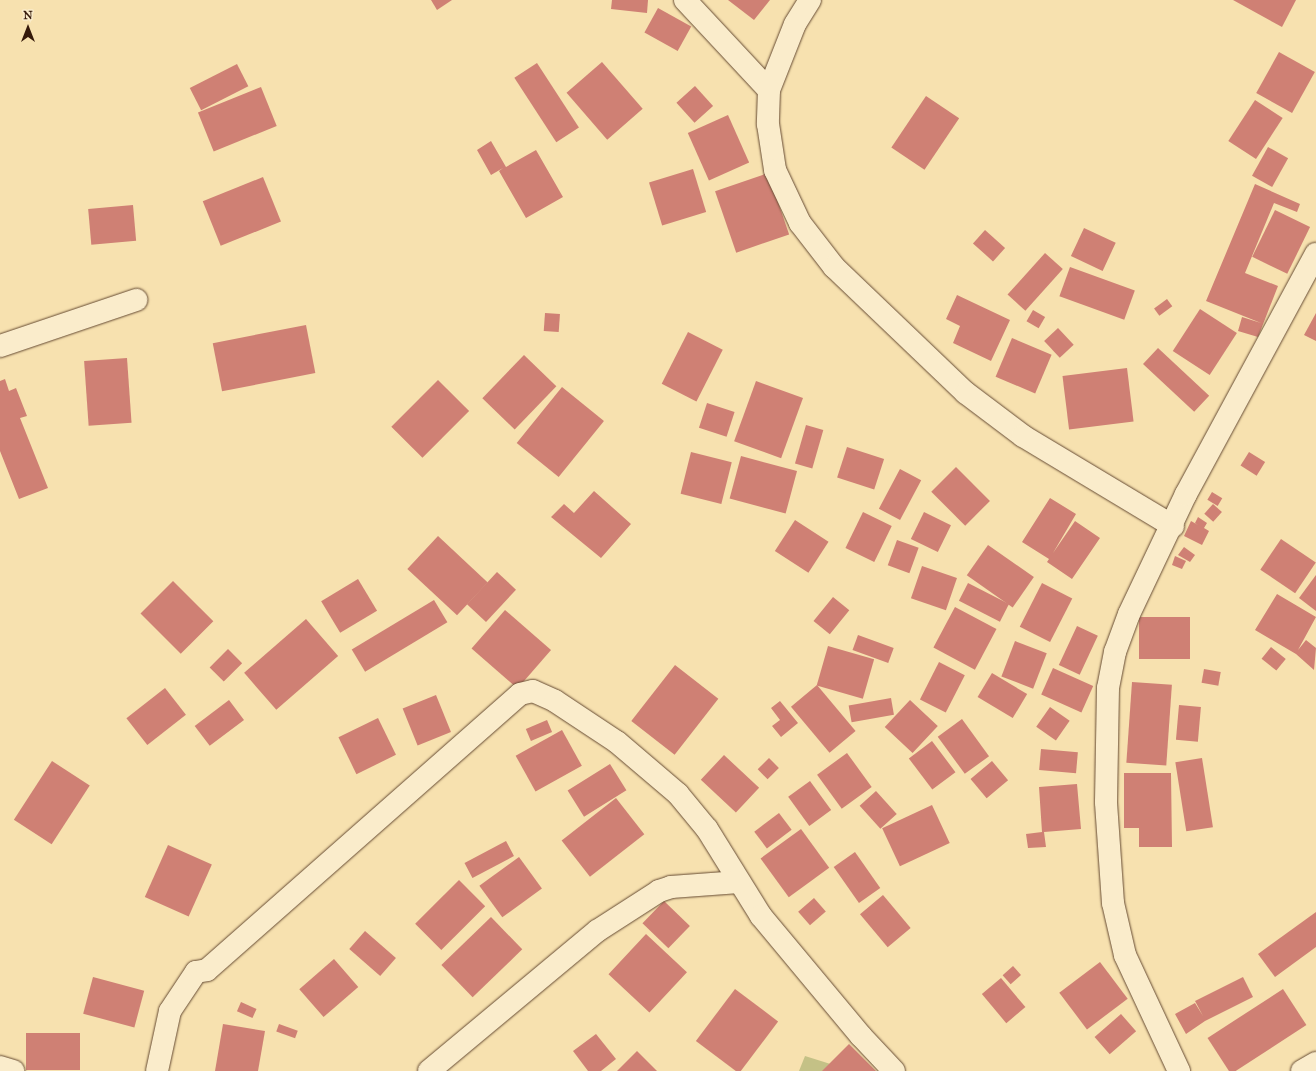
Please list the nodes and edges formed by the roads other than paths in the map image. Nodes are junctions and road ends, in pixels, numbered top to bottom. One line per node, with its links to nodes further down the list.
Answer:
1 (685, 0): 3 (street)
2 (810, 0): 3 (street)
3 (770, 90): 7 (street)
4 (1316, 254): 7 (street)
5 (136, 300): 6 (street)
6 (0, 346)
7 (1173, 526): 15 (street)
8 (739, 882): 12 (street); 13 (street); 14 (street)
9 (1316, 1063): 16 (street)
10 (0, 1067): 11 (street)
11 (13, 1071)
12 (157, 1071)
13 (429, 1071)
14 (894, 1071)
15 (1179, 1071)
16 (1302, 1071)

